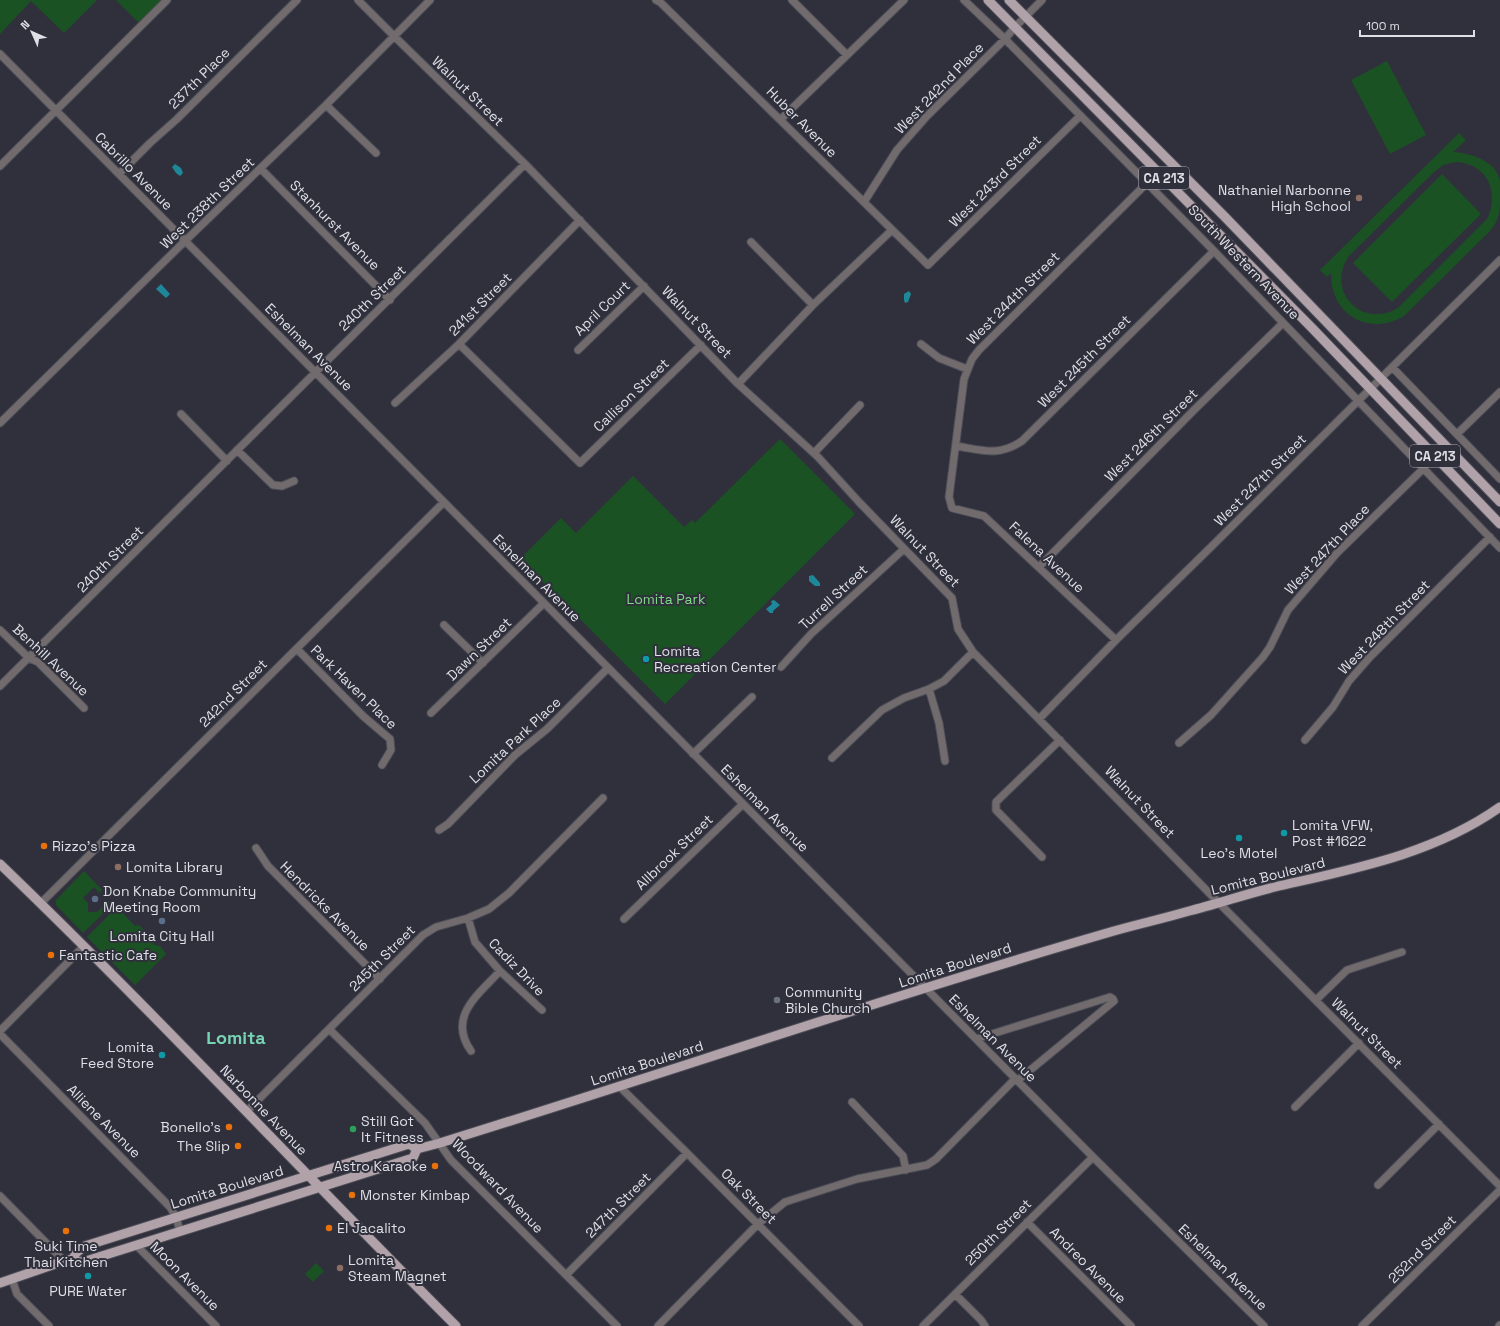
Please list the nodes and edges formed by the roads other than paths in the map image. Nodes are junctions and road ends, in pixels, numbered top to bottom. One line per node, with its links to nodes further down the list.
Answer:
1 (167, 0): 19 (street)
2 (297, 0): 26 (street, 237th Place)
3 (358, 0): 14 (street, Walnut Street)
4 (430, 0): 14 (street, West 238th Street)
5 (656, 0): 21 (street, Huber Avenue)
6 (792, 0): 17 (street)
7 (904, 0): 17 (street)
8 (964, 0): 15 (street, South Western Avenue)
9 (988, 0): 13 (main road, South Western Avenue / CA 213)
10 (1009, 0): 12 (main road, South Western Avenue / CA 213)
11 (1042, 0): 12 (street, West 242nd Place)
12 (1026, 16): 13 (street, West 242nd Place); 48 (main road, South Western Avenue / CA 213)
13 (1015, 27): 15 (street, West 242nd Place); 50 (main road, South Western Avenue / CA 213)
14 (394, 36): 18 (street, West 238th Street); 23 (street, Walnut Street)
15 (1005, 39): 20 (street, South Western Avenue); 28 (street, West 242nd Place)
16 (0, 54): 19 (street, Cabrillo Avenue)
17 (847, 54): 21 (street)
18 (326, 105): 22 (street); 25 (street, West 238th Street)
19 (56, 111): 24 (street); 26 (street, Cabrillo Avenue)
20 (1080, 116): 27 (street, South Western Avenue); 35 (street, West 243rd Street)
21 (781, 119): 28 (street, Huber Avenue)
22 (376, 153)
23 (524, 163): 29 (street, Walnut Street); 37 (street, 240th Street)
24 (0, 166)
25 (261, 169): 31 (street, West 238th Street); 37 (street, Stanhurst Avenue)
26 (119, 174): 31 (street, Cabrillo Avenue)
27 (1147, 183): 33 (street, South Western Avenue); 46 (street, West 244th Street)
28 (864, 202): 30 (street, Huber Avenue)
29 (580, 220): 36 (street, Walnut Street); 41 (street, 241st Street)
30 (892, 230): 35 (street, Huber Avenue); 38 (street)
31 (185, 241): 39 (street, Cabrillo Avenue); 56 (street, West 238th Street)
32 (751, 242): 38 (street)
33 (1214, 251): 40 (street, South Western Avenue); 58 (street, West 245th Street)
34 (1500, 260): 45 (street, West 247th Street)
35 (928, 265)
36 (644, 286): 43 (street, Walnut Street); 44 (street, April Court)
37 (390, 300): 47 (street, 240th Street)
38 (813, 305): 49 (street)
39 (250, 306): 47 (street, Eshelman Avenue)
40 (1283, 323): 52 (street, South Western Avenue); 72 (street, West 246th Street)
41 (458, 344): 43 (street, Callison Street); 53 (street, 241st Street)
42 (921, 344): 46 (street)
43 (701, 345): 49 (street, Walnut Street)
44 (578, 350)
45 (1392, 367): 48 (street, West 247th Street); 57 (street)
46 (967, 369): 58 (street, West 244th Street)
47 (315, 372): 59 (street, 240th Street); 65 (street, Eshelman Avenue)
48 (1381, 378): 50 (street, West 247th Street); 66 (main road, South Western Avenue / CA 213)
49 (738, 384): 60 (street, Walnut Street)
50 (1370, 389): 52 (street, West 247th Street); 68 (main road, South Western Avenue / CA 213)
51 (1500, 392): 57 (street)
52 (1358, 401): 62 (street, South Western Avenue); 76 (street, West 247th Street)
53 (395, 403)
54 (860, 405): 60 (street)
55 (181, 414): 61 (street)
56 (0, 423)
57 (1457, 434): 63 (street)
58 (956, 446): 67 (street, West 244th Street)
59 (237, 450): 61 (street, 240th Street); 64 (street)
60 (814, 453): 71 (street, Walnut Street)
61 (227, 461): 79 (street, 240th Street)
62 (1424, 468): 69 (street, South Western Avenue); 91 (street, West 247th Place)
63 (1500, 479)
64 (294, 481)
65 (444, 502): 73 (street, Eshelman Avenue); 77 (street, 242nd Street)
66 (1500, 502)
67 (952, 508): 72 (street, Falena Avenue)
68 (1500, 524)
69 (1490, 537): 70 (street, South Western Avenue); 90 (street, West 248th Street)
70 (1500, 548)
71 (904, 549): 78 (street, Walnut Street); 81 (street, Turrell Street)
72 (1039, 567): 76 (street, Falena Avenue)
73 (544, 603): 80 (street, Dawn Street); 82 (street, Eshelman Avenue)
74 (444, 625): 80 (street)
75 (0, 630): 79 (street, Benhill Avenue)
76 (1116, 640): 88 (street, West 247th Street)
77 (297, 649): 95 (street, Park Haven Place); 105 (street, 242nd Street)
78 (973, 652): 84 (street); 88 (street, Walnut Street)
79 (30, 658): 83 (street, 240th Street); 86 (street, Benhill Avenue)
80 (484, 663): 87 (street, Dawn Street)
81 (781, 667)
82 (608, 668): 92 (street, Eshelman Avenue); 101 (street, Lomita Park Place)
83 (0, 686)
84 (929, 689): 93 (street); 94 (street)
85 (752, 697): 92 (street)
86 (84, 708)
87 (431, 713)
88 (1039, 718): 89 (street, Walnut Street)
89 (1060, 740): 103 (street); 106 (street, Walnut Street)
90 (1305, 740)
91 (1179, 743)
92 (693, 754): 97 (street, Eshelman Avenue)
93 (832, 758)
94 (945, 761)
95 (382, 766)
96 (603, 798): 107 (street, 245th Street)
97 (742, 804): 108 (street, Allbrook Street); 113 (street, Eshelman Avenue)
98 (1500, 807): 99 (main road, Lomita Boulevard)
99 (1488, 816): 100 (main road); 106 (main road, Lomita Boulevard)
100 (1500, 816)
101 (439, 830)
102 (256, 848): 112 (street, Hendricks Avenue)
103 (1042, 857)
104 (0, 864): 105 (main road, Narbonne Avenue)
105 (41, 903): 109 (main road, Narbonne Avenue)
106 (1219, 903): 113 (main road, Lomita Boulevard); 114 (street, Walnut Street)
107 (468, 918): 111 (street, Cadiz Drive); 112 (street, 245th Street)
108 (624, 919)
109 (84, 946): 117 (street); 126 (main road, Narbonne Avenue)
110 (1402, 952): 114 (street)
111 (500, 972): 115 (street, Cadiz Drive); 121 (street)
112 (380, 979): 116 (street, 245th Street)
113 (926, 989): 119 (street, Eshelman Avenue); 123 (main road, Lomita Boulevard)
114 (1316, 1000): 120 (street, Walnut Street)
115 (542, 1010)
116 (329, 1029): 126 (street, 245th Street); 128 (street, Woodward Avenue)
117 (0, 1031)
118 (0, 1034): 139 (street, Alliene Avenue)
119 (976, 1039): 122 (street, Eshelman Avenue); 122 (street)
120 (1359, 1043): 125 (street); 127 (street, Walnut Street)
121 (471, 1051)
122 (1016, 1080): 131 (street, Eshelman Avenue); 132 (street)
123 (619, 1086): 128 (main road, Lomita Boulevard); 130 (street, Oak Street)
124 (852, 1102): 132 (street)
125 (1295, 1107)
126 (247, 1111): 133 (main road, Narbonne Avenue)
127 (1439, 1124): 134 (street); 135 (street, Walnut Street)
128 (440, 1143): 129 (main road, Lomita Boulevard); 145 (street, Woodward Avenue)
129 (417, 1149): 133 (main road, Lomita Boulevard); 136 (main road, Lomita Boulevard)
130 (688, 1153): 141 (street, Oak Street); 145 (street, 247th Street)
131 (1093, 1157): 140 (street, 250th Street); 158 (street, Eshelman Avenue)
132 (906, 1170): 141 (street)
133 (307, 1176): 136 (main road, Narbonne Avenue); 139 (main road, Lomita Boulevard)
134 (1378, 1185)
135 (1500, 1186)
136 (319, 1188): 142 (main road, Lomita Boulevard); 151 (main road, Narbonne Avenue)
137 (1500, 1190): 159 (street, 252nd Street)
138 (0, 1196): 144 (street)
139 (176, 1217): 142 (street, Alliene Avenue); 144 (main road, Lomita Boulevard)
140 (1027, 1222): 148 (street, 250th Street); 157 (street, Andreo Avenue)
141 (758, 1224): 153 (street); 154 (street, Oak Street)
142 (180, 1231): 143 (main road, Lomita Boulevard)
143 (136, 1245): 144 (main road, Lomita Boulevard); 150 (street, Moon Avenue)
144 (68, 1260): 146 (main road, Lomita Boulevard)
145 (566, 1275): 152 (street, Woodward Avenue)
146 (12, 1279): 147 (main road, Lomita Boulevard); 149 (street)
147 (0, 1283)
148 (955, 1294): 155 (street, 250th Street); 156 (street)
149 (49, 1326)
150 (216, 1326)
151 (456, 1326)
152 (617, 1326)
153 (658, 1326)
154 (859, 1326)
155 (922, 1326)
156 (985, 1326)
157 (1131, 1326)
158 (1264, 1326)
159 (1362, 1326)

